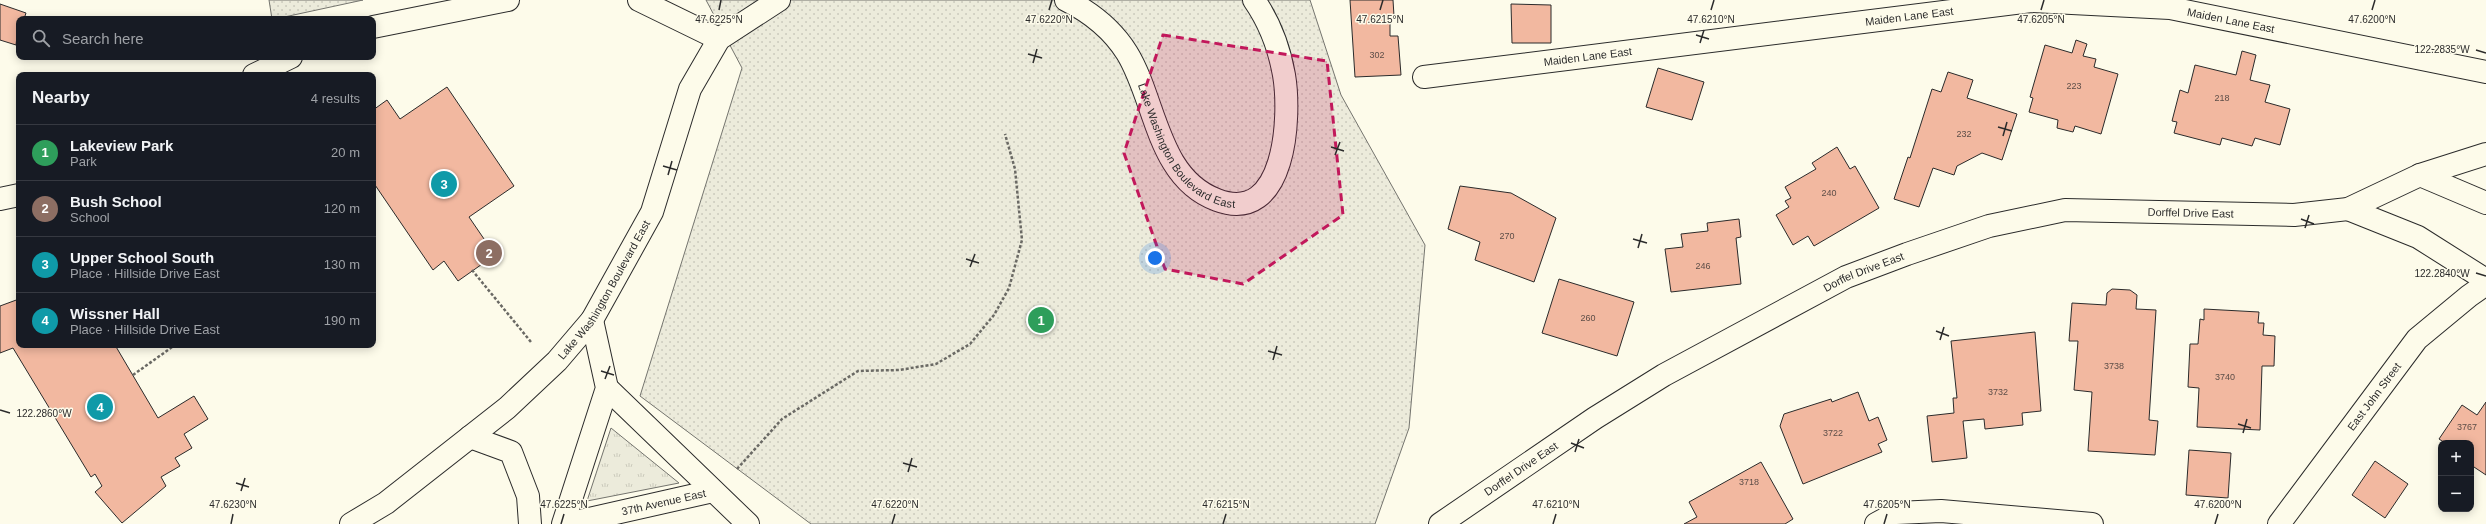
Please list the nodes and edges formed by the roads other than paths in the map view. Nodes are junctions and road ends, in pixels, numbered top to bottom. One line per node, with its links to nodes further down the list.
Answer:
1 (508, 0): 6 (street)
2 (639, 0): 7 (street)
3 (779, 0): 7 (street, Lake Washington Boulevard East)
4 (1066, 0): 5 (street, Lake Washington Boulevard East)
5 (1254, 0)
6 (376, 26)
7 (719, 39): 20 (street, Lake Washington Boulevard East)
8 (285, 60): 9 (street)
9 (260, 72)
10 (2486, 72): 11 (street, Maiden Lane East)
11 (1424, 77)
12 (2486, 154): 13 (street)
13 (2420, 175): 16 (street); 17 (street, Dorffel Drive East)
14 (16, 195): 15 (street)
15 (0, 198)
16 (2486, 203)
17 (2348, 208): 18 (street, Dorffel Drive East); 29 (street, Dorffel Drive East)
18 (2486, 280)
19 (2486, 284): 32 (street, East John Street)
20 (592, 320): 21 (street); 22 (street, Lake Washington Boulevard East)
21 (607, 388): 23 (street, 37th Avenue East); 26 (street)
22 (470, 437): 24 (street, Lake Washington Boulevard East); 25 (street)
23 (713, 491): 27 (street, 37th Avenue East); 28 (street, 37th Avenue East)
24 (351, 524)
25 (530, 524)
26 (563, 524)
27 (567, 524)
28 (748, 524)
29 (1440, 524)
30 (1876, 524): 31 (street)
31 (2092, 524)
32 (2279, 524)

